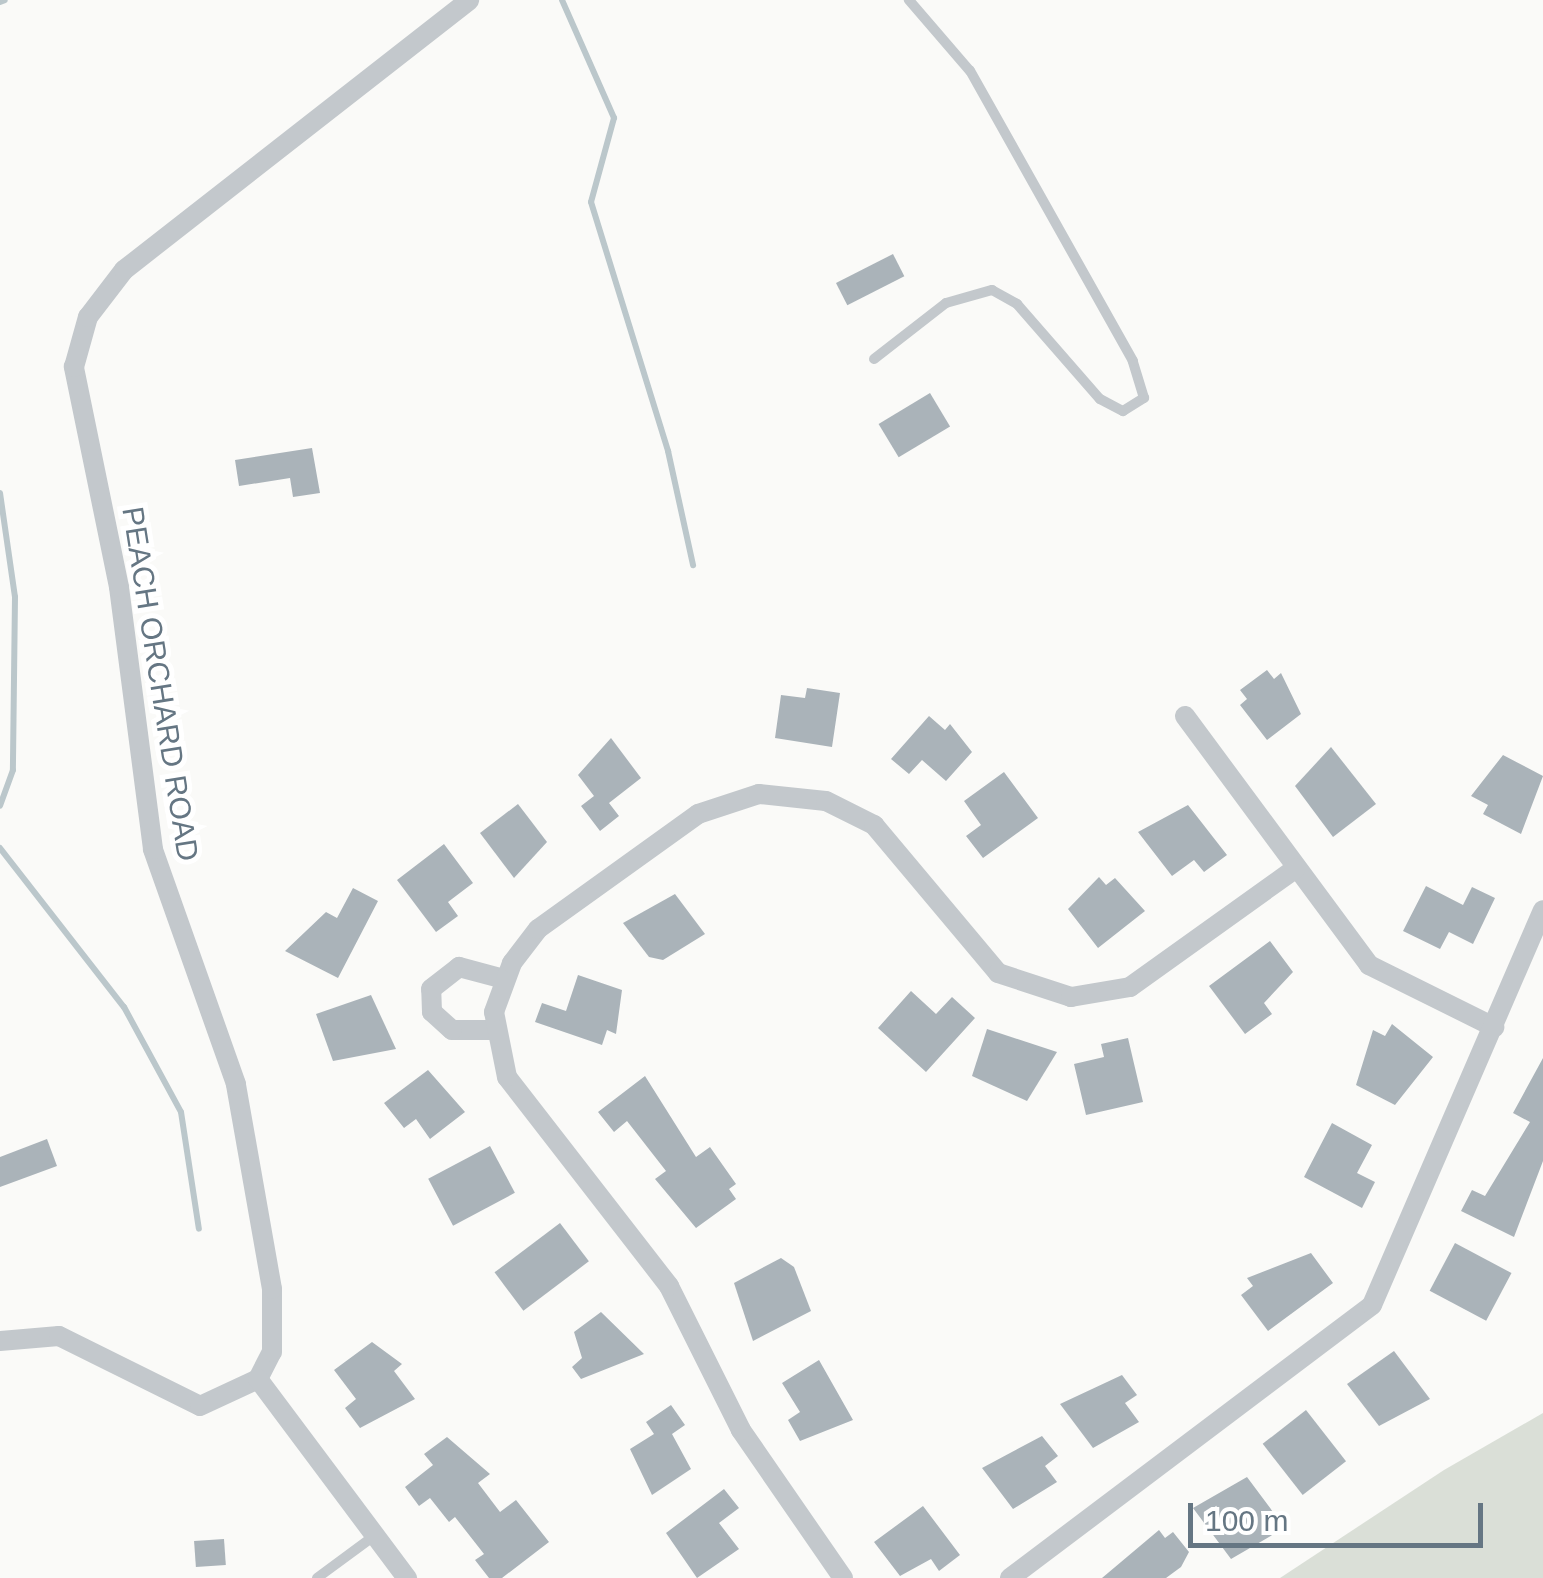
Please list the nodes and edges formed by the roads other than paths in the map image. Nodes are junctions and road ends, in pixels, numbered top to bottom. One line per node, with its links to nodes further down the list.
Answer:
1 (469, 0): 11 (street, PEACH ORCHARD ROAD)
2 (909, 0): 3 (lane)
3 (874, 359)
4 (1185, 716): 5 (street)
5 (1296, 868): 7 (street); 8 (street)
6 (1543, 910): 8 (street)
7 (504, 979): 9 (street); 9 (street)
8 (1494, 1027): 16 (street)
9 (495, 1030): 15 (street)
10 (0, 1341): 11 (street)
11 (258, 1379): 12 (street)
12 (375, 1535): 13 (lane); 14 (street)
13 (318, 1578)
14 (407, 1578)
15 (843, 1578)
16 (1010, 1578)

